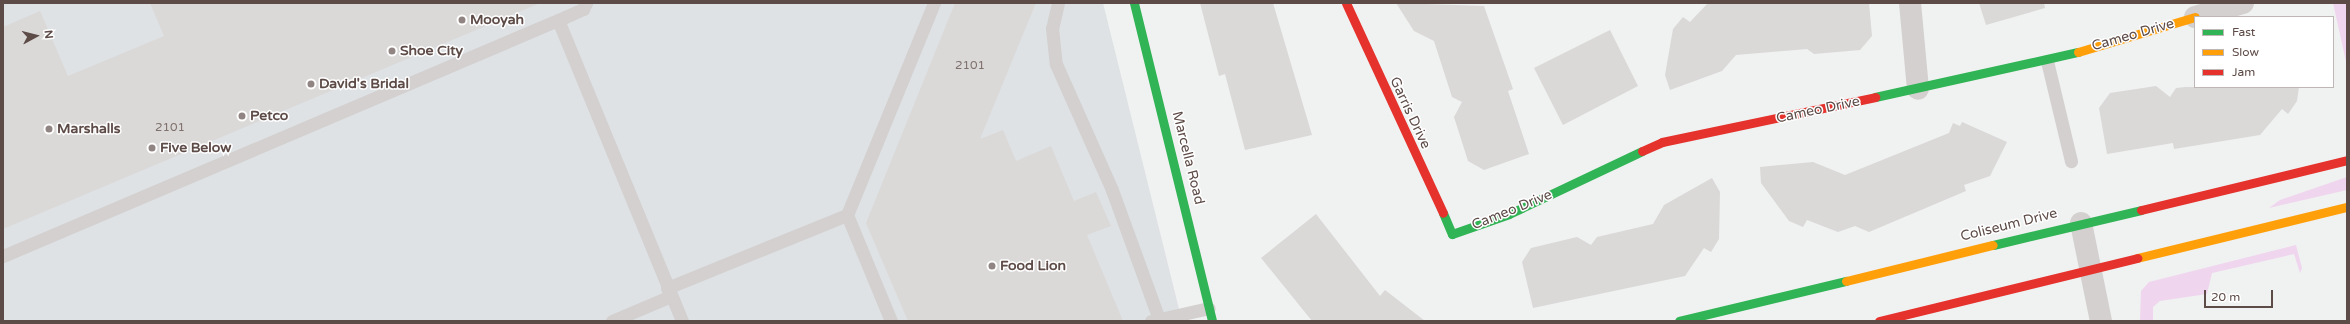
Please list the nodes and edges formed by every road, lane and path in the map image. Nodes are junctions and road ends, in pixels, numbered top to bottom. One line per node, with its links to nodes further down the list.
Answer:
1 (586, 3): 10 (lane)
2 (934, 3): 16 (lane)
3 (1058, 3): 23 (lane)
4 (1134, 3): 22 (street, Marcella Road)
5 (1346, 3): 18 (street, Garris Drive)
6 (1910, 3): 12 (street)
7 (2243, 3): 8 (street, Cameo Drive)
8 (2198, 16)
9 (2194, 17): 11 (street, Cameo Drive)
10 (558, 20): 19 (lane); 21 (lane)
11 (2047, 61): 12 (street, Cameo Drive); 14 (lane)
12 (1918, 89): 18 (street, Cameo Drive)
13 (2347, 160): 17 (street, Coliseum Drive)
14 (2071, 161)
15 (2347, 207): 20 (street)
16 (847, 215): 21 (lane); 26 (lane)
17 (2081, 223): 20 (street); 28 (street, Coliseum Drive)
18 (1452, 234)
19 (3, 256)
20 (2090, 270): 29 (street); 30 (street)
21 (669, 292): 24 (lane); 25 (lane)
22 (1209, 308): 23 (lane); 27 (street, Marcella Road)
23 (1155, 320)
24 (612, 321)
25 (682, 321)
26 (891, 321)
27 (1212, 321)
28 (1679, 321)
29 (1879, 321)
30 (2101, 321)

